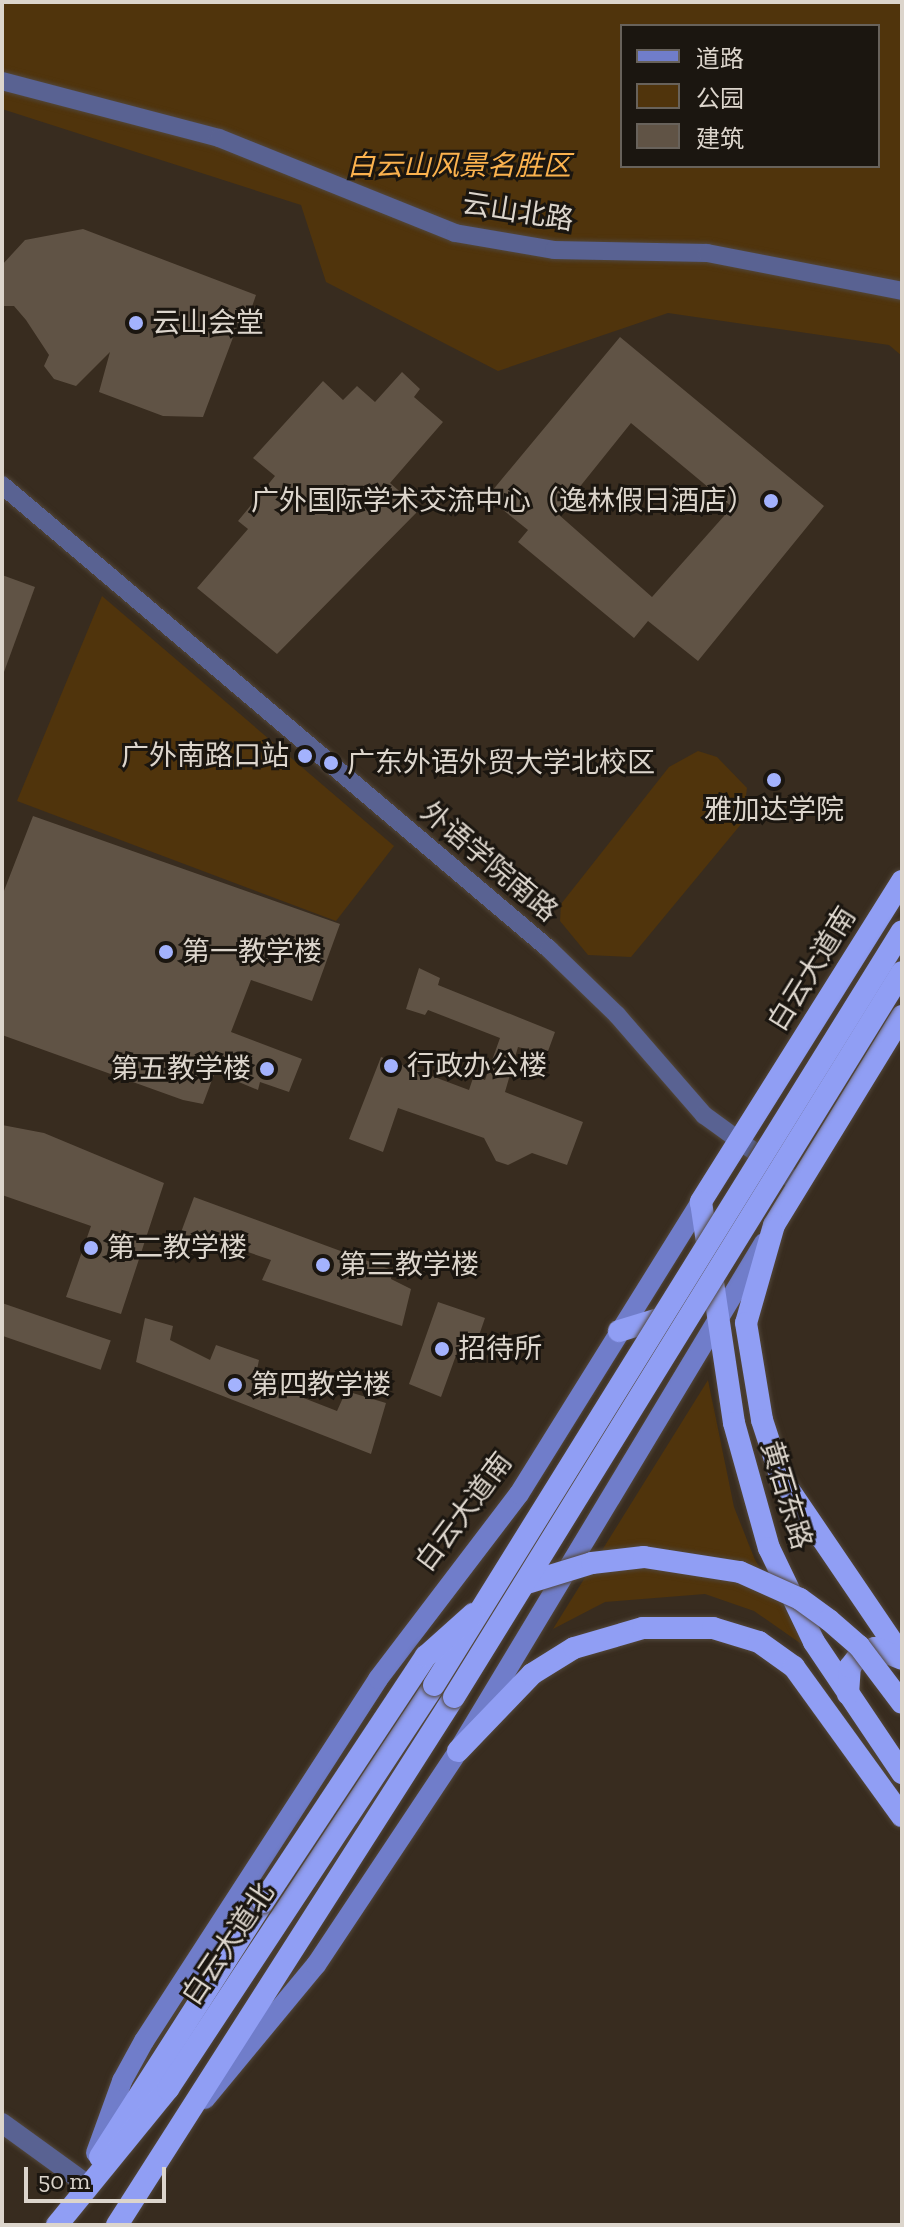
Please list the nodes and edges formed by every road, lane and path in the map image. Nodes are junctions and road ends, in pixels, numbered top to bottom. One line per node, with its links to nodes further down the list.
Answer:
1 (2, 81): 2 (street, 云山北路)
2 (902, 291)
3 (2, 485): 8 (street, 外语学院南路)
4 (902, 881): 8 (highway, 白云大道南)
5 (902, 931): 17 (highway, 白云大道南, bridge)
6 (902, 972): 23 (highway, 白云大道北, bridge)
7 (902, 1016): 9 (highway)
8 (739, 1144): 9 (street, 外语学院南路); 10 (highway, 白云大道南)
9 (799, 1184): 11 (highway)
10 (701, 1202): 12 (highway, 黄石东路); 13 (main road, 白云大道南)
11 (774, 1225): 12 (main road); 14 (highway, 黄石东路)
12 (718, 1323): 13 (highway); 14 (highway); 15 (main road); 18 (highway, 黄石东路)
13 (619, 1331): 15 (main road); 25 (main road, 白云大道南)
14 (749, 1352): 16 (highway, 黄石东路)
15 (695, 1364): 20 (main road)
16 (902, 1658): 18 (highway)
17 (434, 1685): 25 (highway, 白云大道北)
18 (848, 1694): 21 (highway, 黄石东路)
19 (902, 1703): 25 (highway, bridge)
20 (458, 1751): 22 (highway); 23 (main road)
21 (902, 1773)
22 (902, 1816)
23 (192, 2114): 27 (highway, 白云大道北)
24 (2, 2123): 25 (street)
25 (85, 2183): 26 (highway, 白云大道北)
26 (57, 2225)
27 (117, 2225)

